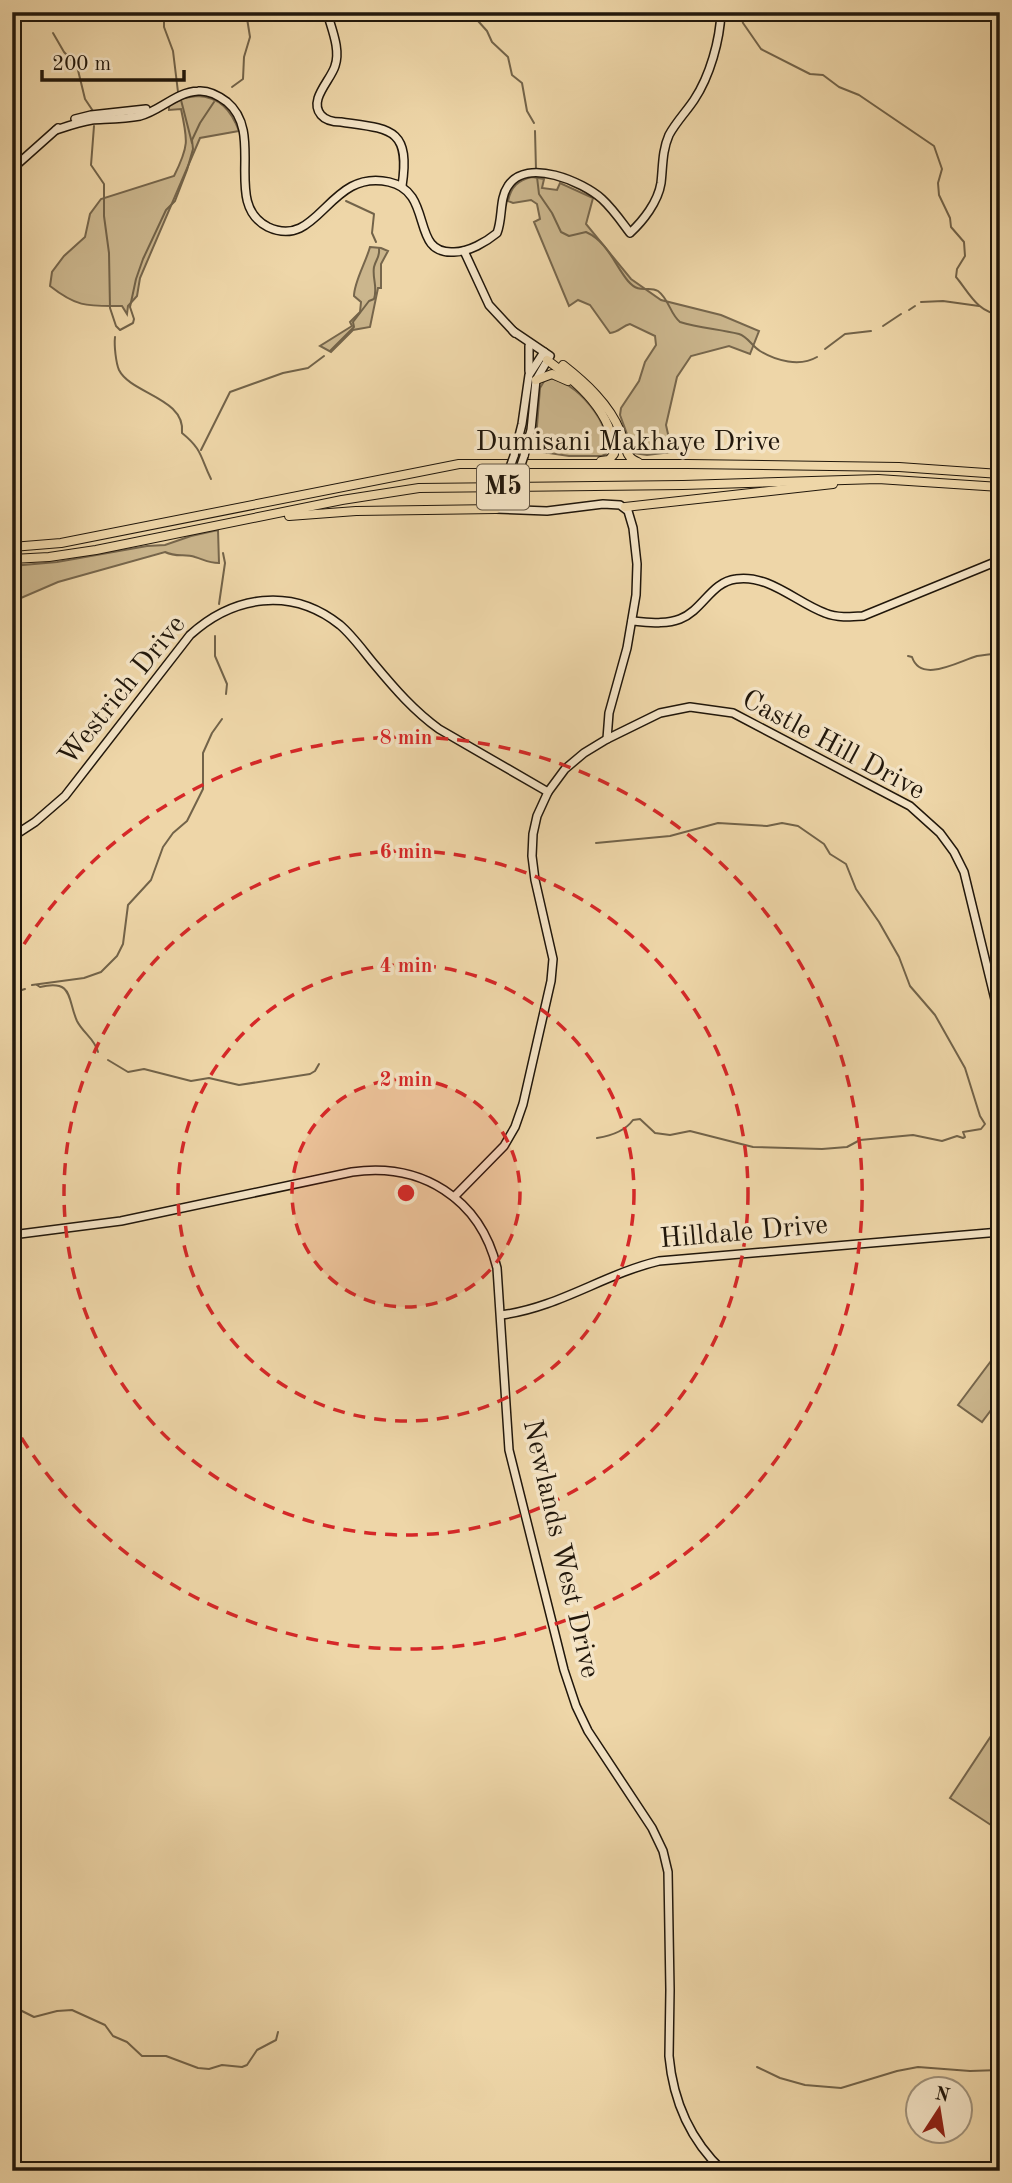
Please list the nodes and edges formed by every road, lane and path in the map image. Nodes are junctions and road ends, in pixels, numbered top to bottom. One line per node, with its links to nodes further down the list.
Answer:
1 (327, 12): 4 (street)
2 (721, 12): 5 (street)
3 (12, 169): 4 (street)
4 (402, 186): 5 (street)
5 (464, 251): 6 (street)
6 (513, 331): 7 (street); 8 (street)
7 (528, 346): 8 (street); 9 (street)
8 (546, 356): 9 (street); 10 (main road); 12 (main road)
9 (532, 377): 10 (main road); 17 (street, bridge); 18 (street, bridge)
10 (580, 387): 11 (main road)
11 (535, 464): 12 (main road, Dumisani Makhaye Drive / M5); 20 (main road, Dumisani Makhaye Drive / M5)
12 (648, 464): 13 (main road, Dumisani Makhaye Drive / M5)
13 (1000, 474)
14 (878, 480): 15 (main road, Dumisani Makhaye Drive / M5); 16 (main road); 19 (main road, Dumisani Makhaye Drive / M5)
15 (1000, 487)
16 (625, 507): 17 (street); 23 (street)
17 (507, 508): 18 (street)
18 (496, 509): 19 (main road)
19 (248, 519): 21 (main road, Dumisani Makhaye Drive / M5)
20 (12, 547)
21 (12, 559)
22 (1000, 560): 23 (street)
23 (632, 621): 24 (street)
24 (607, 739): 25 (street, Castle Hill Drive); 27 (street, Castle Hill Drive)
25 (548, 792): 26 (street, Westrich Drive); 28 (street, Castle Hill Drive)
26 (12, 837)
27 (1000, 1020)
28 (454, 1197): 30 (street, Newlands West Drive); 31 (street, Newlands West Drive)
29 (1000, 1232): 31 (street, Hilldale Drive)
30 (12, 1235)
31 (501, 1315): 32 (street, Newlands West Drive)
32 (723, 2171)

